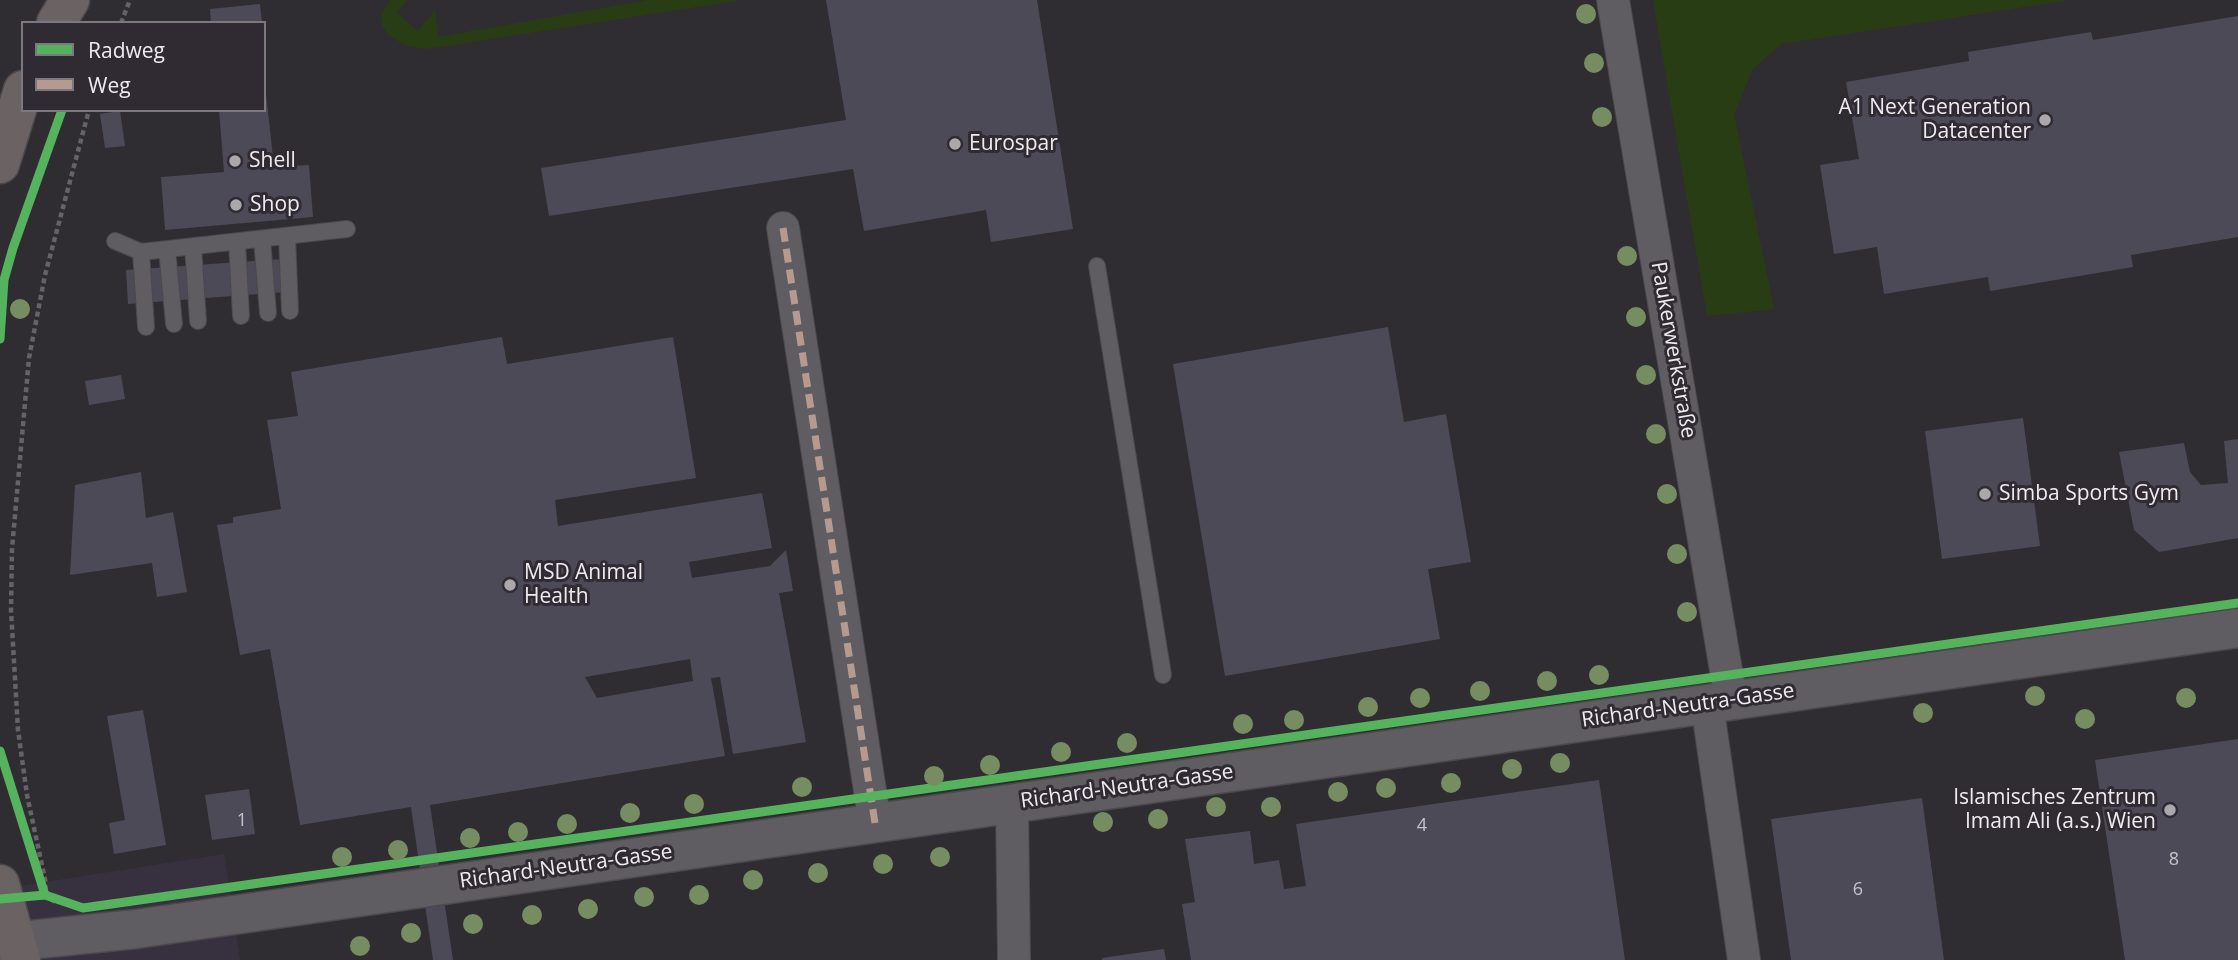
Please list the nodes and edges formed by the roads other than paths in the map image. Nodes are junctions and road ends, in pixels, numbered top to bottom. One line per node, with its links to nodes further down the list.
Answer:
1 (38, 0): 4 (main road)
2 (70, 0): 5 (main road)
3 (1613, 0): 26 (street, Paukerwerkstraße)
4 (36, 21)
5 (57, 21)
6 (21, 96): 7 (main road)
7 (0, 163)
8 (783, 228): 28 (street)
9 (347, 229): 10 (lane)
10 (287, 236): 11 (lane); 18 (lane)
11 (262, 239): 13 (lane); 19 (lane)
12 (115, 241): 16 (lane)
13 (237, 242): 14 (lane); 20 (lane)
14 (193, 246): 15 (lane); 21 (lane)
15 (167, 249): 16 (lane); 22 (lane)
16 (142, 252): 23 (lane)
17 (1097, 266): 25 (lane)
18 (289, 311)
19 (268, 313)
20 (241, 316)
21 (198, 321)
22 (174, 324)
23 (146, 327)
24 (2238, 628): 26 (street, Richard-Neutra-Gasse)
25 (1163, 675)
26 (1719, 702): 27 (street, Richard-Neutra-Gasse); 32 (street, Paukerwerkstraße)
27 (1012, 803): 28 (street, Richard-Neutra-Gasse); 31 (street)
28 (875, 823): 30 (street, Richard-Neutra-Gasse)
29 (2, 892): 30 (main road)
30 (12, 948)
31 (1014, 960)
32 (1744, 960)

